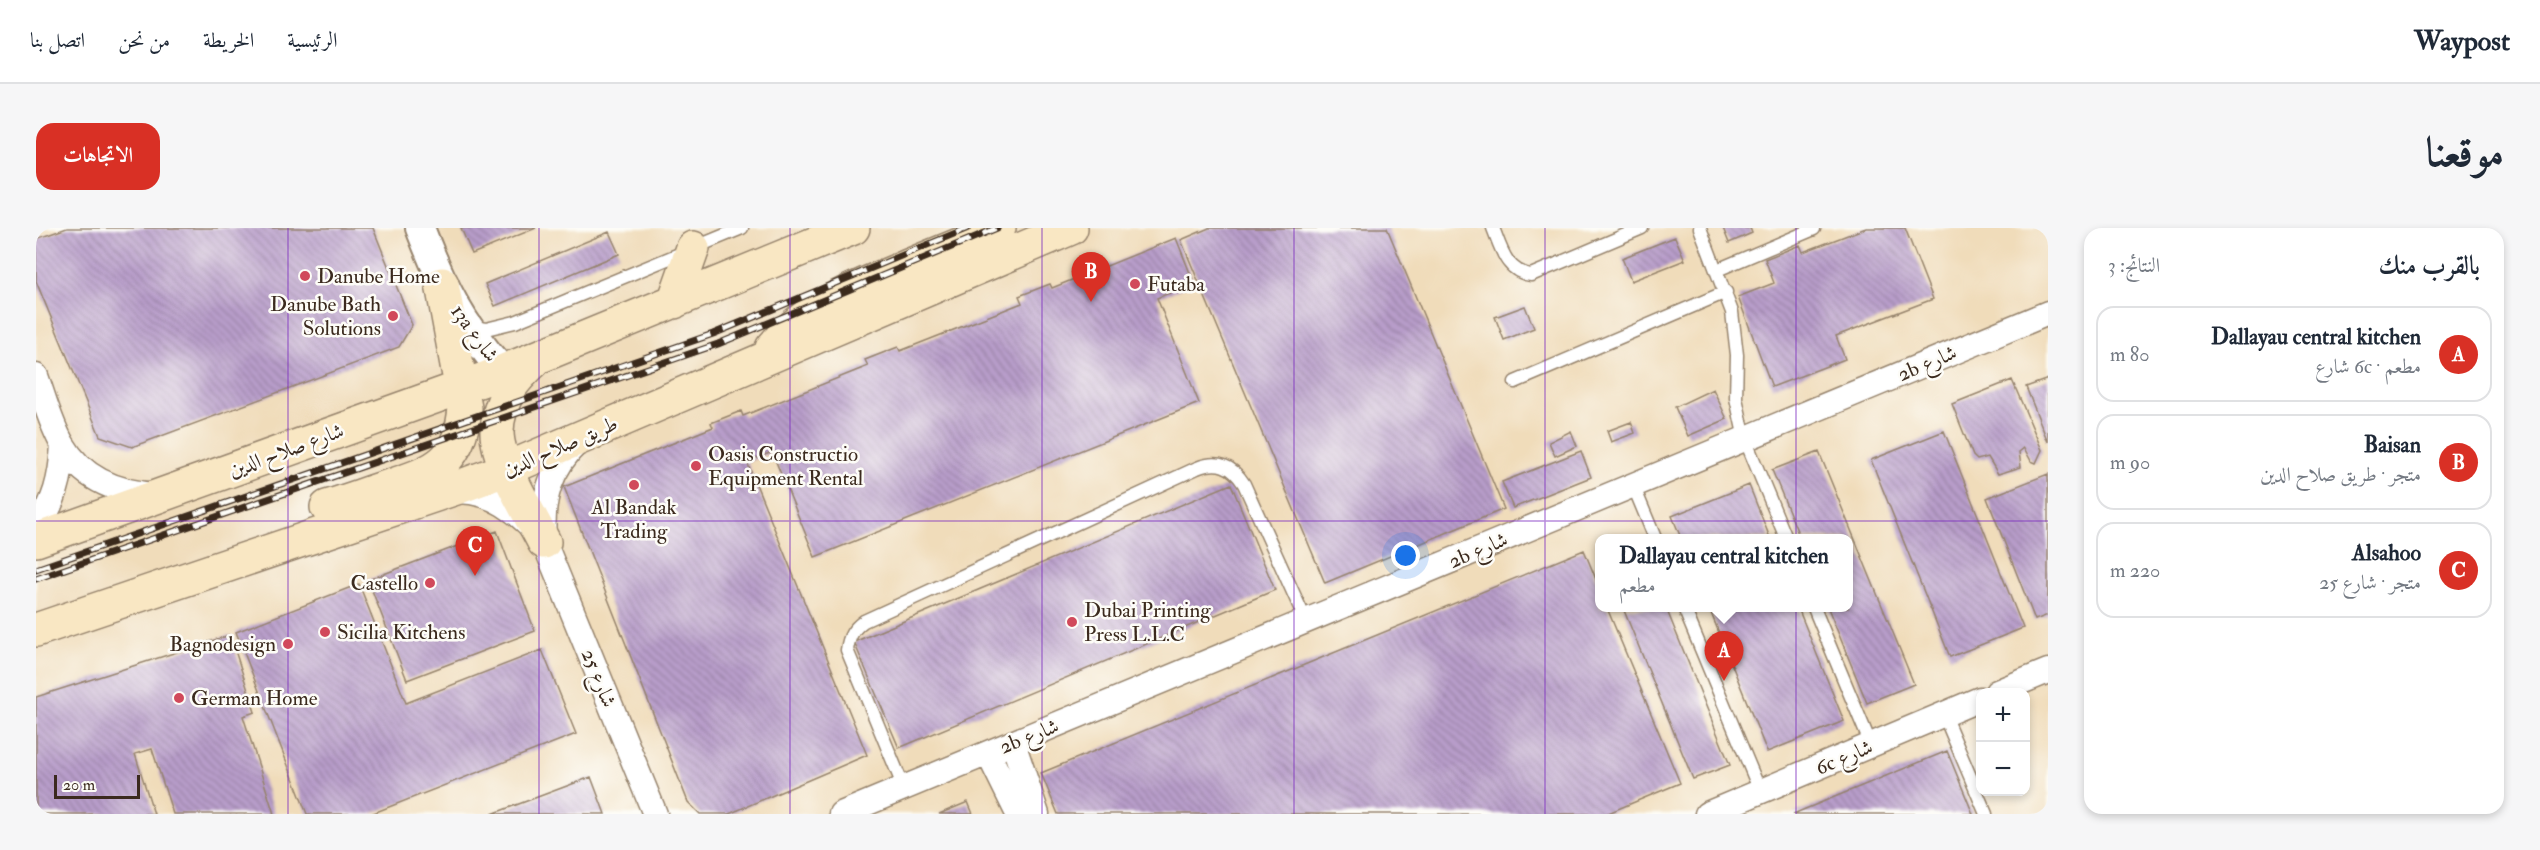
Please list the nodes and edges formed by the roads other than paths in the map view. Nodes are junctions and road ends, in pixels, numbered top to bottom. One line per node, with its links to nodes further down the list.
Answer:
1 (420, 228): 12 (street, 13a شارع)
2 (742, 228): 10 (lane)
3 (853, 228): 14 (main road)
4 (999, 228): 18 (main road)
5 (1071, 228): 18 (main road, طريق صلاح الدين)
6 (1493, 228): 7 (lane)
7 (1642, 228)
8 (1700, 228): 11 (lane)
9 (1814, 230): 11 (lane)
10 (693, 248): 14 (main road); 16 (lane)
11 (1717, 270): 13 (lane)
12 (442, 284): 16 (street, 13a شارع); 22 (main road)
13 (1726, 292): 21 (lane); 24 (lane)
14 (674, 302): 17 (main road)
15 (2048, 313): 24 (street, 2b شارع)
16 (468, 327): 19 (street, 13a شارع)
17 (536, 359): 19 (main road, شارع صلاح الدين); 26 (main road)
18 (764, 359): 23 (main road, طريق صلاح الدين)
19 (503, 371): 22 (main road, شارع صلاح الدين)
20 (36, 376): 25 (street)
21 (1515, 382)
22 (460, 387): 29 (main road, شارع صلاح الدين); 35 (main road)
23 (585, 435): 26 (main road, طريق صلاح الدين); 34 (street, شارع 25)
24 (1745, 439): 27 (street, 2b شارع); 32 (lane)
25 (63, 445): 29 (street); 30 (street)
26 (507, 469): 28 (main road, طريق صلاح الدين); 34 (main road)
27 (1633, 485): 31 (lane); 38 (street, 2b شارع)
28 (438, 494): 34 (street, شارع 25); 35 (main road, طريق صلاح الدين)
29 (162, 496): 33 (main road, شارع صلاح الدين)
30 (36, 530)
31 (1653, 534)
32 (1784, 534)
33 (36, 540)
34 (544, 542): 50 (street, شارع 25)
35 (89, 612): 39 (main road, طريق صلاح الدين)
36 (1686, 612): 48 (lane)
37 (1817, 612): 45 (lane)
38 (1306, 621): 44 (street, 2b شارع); 47 (lane)
39 (36, 630)
40 (2048, 671): 41 (street)
41 (2009, 688)
42 (1976, 701): 43 (street, 6c شارع)
43 (1944, 715): 45 (street, 6c شارع); 54 (lane)
44 (1013, 743): 46 (street, 2b شارع); 53 (street)
45 (1871, 745): 48 (street, 6c شارع)
46 (988, 753): 47 (street, 2b شارع); 52 (street)
47 (904, 788): 51 (street, 2b شارع)
48 (1760, 791): 49 (street, 6c شارع)
49 (1714, 813)
50 (655, 814)
51 (841, 814)
52 (1018, 814)
53 (1037, 814)
54 (1986, 814)

